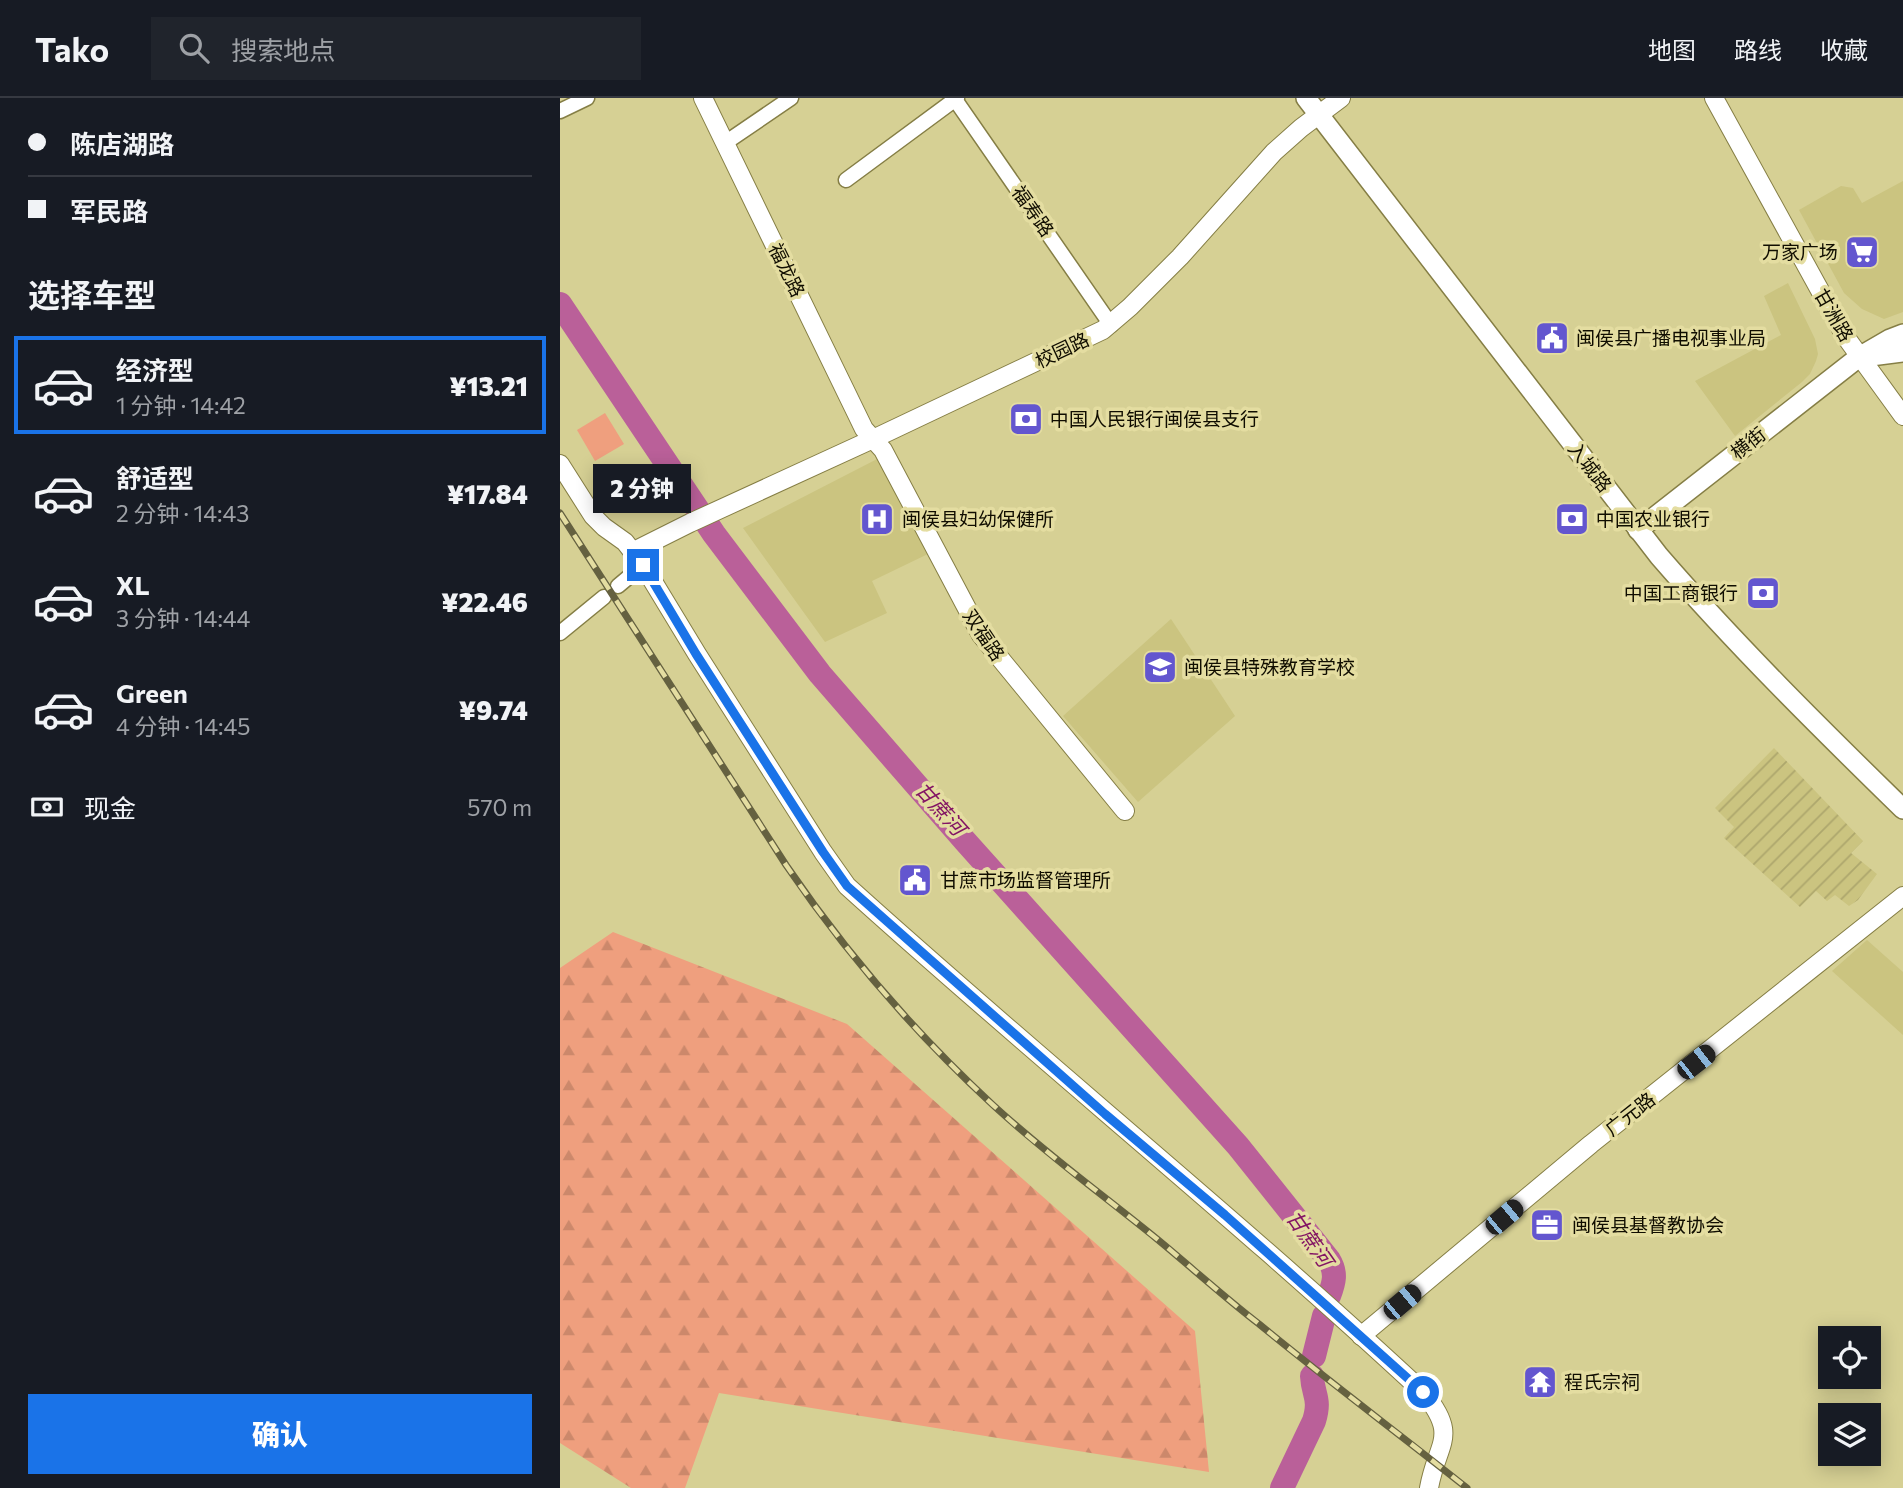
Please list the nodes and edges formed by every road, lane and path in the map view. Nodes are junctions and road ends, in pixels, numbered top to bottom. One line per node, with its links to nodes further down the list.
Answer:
1 (587, 98): 8 (street)
2 (704, 98): 9 (street, 福龙路)
3 (790, 98): 9 (street)
4 (955, 98): 10 (street); 11 (street, 福寿路)
5 (1306, 98): 7 (main road, 入城路)
6 (1714, 98): 14 (street, 甘洲路)
7 (1327, 105): 11 (street, 校园路); 18 (main road, 入城路)
8 (560, 111)
9 (725, 142): 16 (street, 福龙路)
10 (846, 180)
11 (1111, 325): 16 (street, 校园路)
12 (1903, 334): 14 (main road, 横街)
13 (1903, 352): 14 (main road)
14 (1859, 357): 15 (street, 甘洲路); 18 (main road, 横街)
15 (1903, 416)
16 (873, 439): 19 (street, 校园路); 25 (street, 双福路)
17 (560, 464): 19 (street)
18 (1641, 528): 23 (main road, 入城路); 24 (main road, 入城路)
19 (638, 558): 20 (street); 27 (street)
20 (618, 586)
21 (604, 597): 22 (street)
22 (560, 633)
23 (1903, 796)
24 (1903, 809)
25 (1125, 811)
26 (1903, 897): 27 (street, 广元路)
27 (1361, 1336): 28 (street)
28 (1429, 1488)

